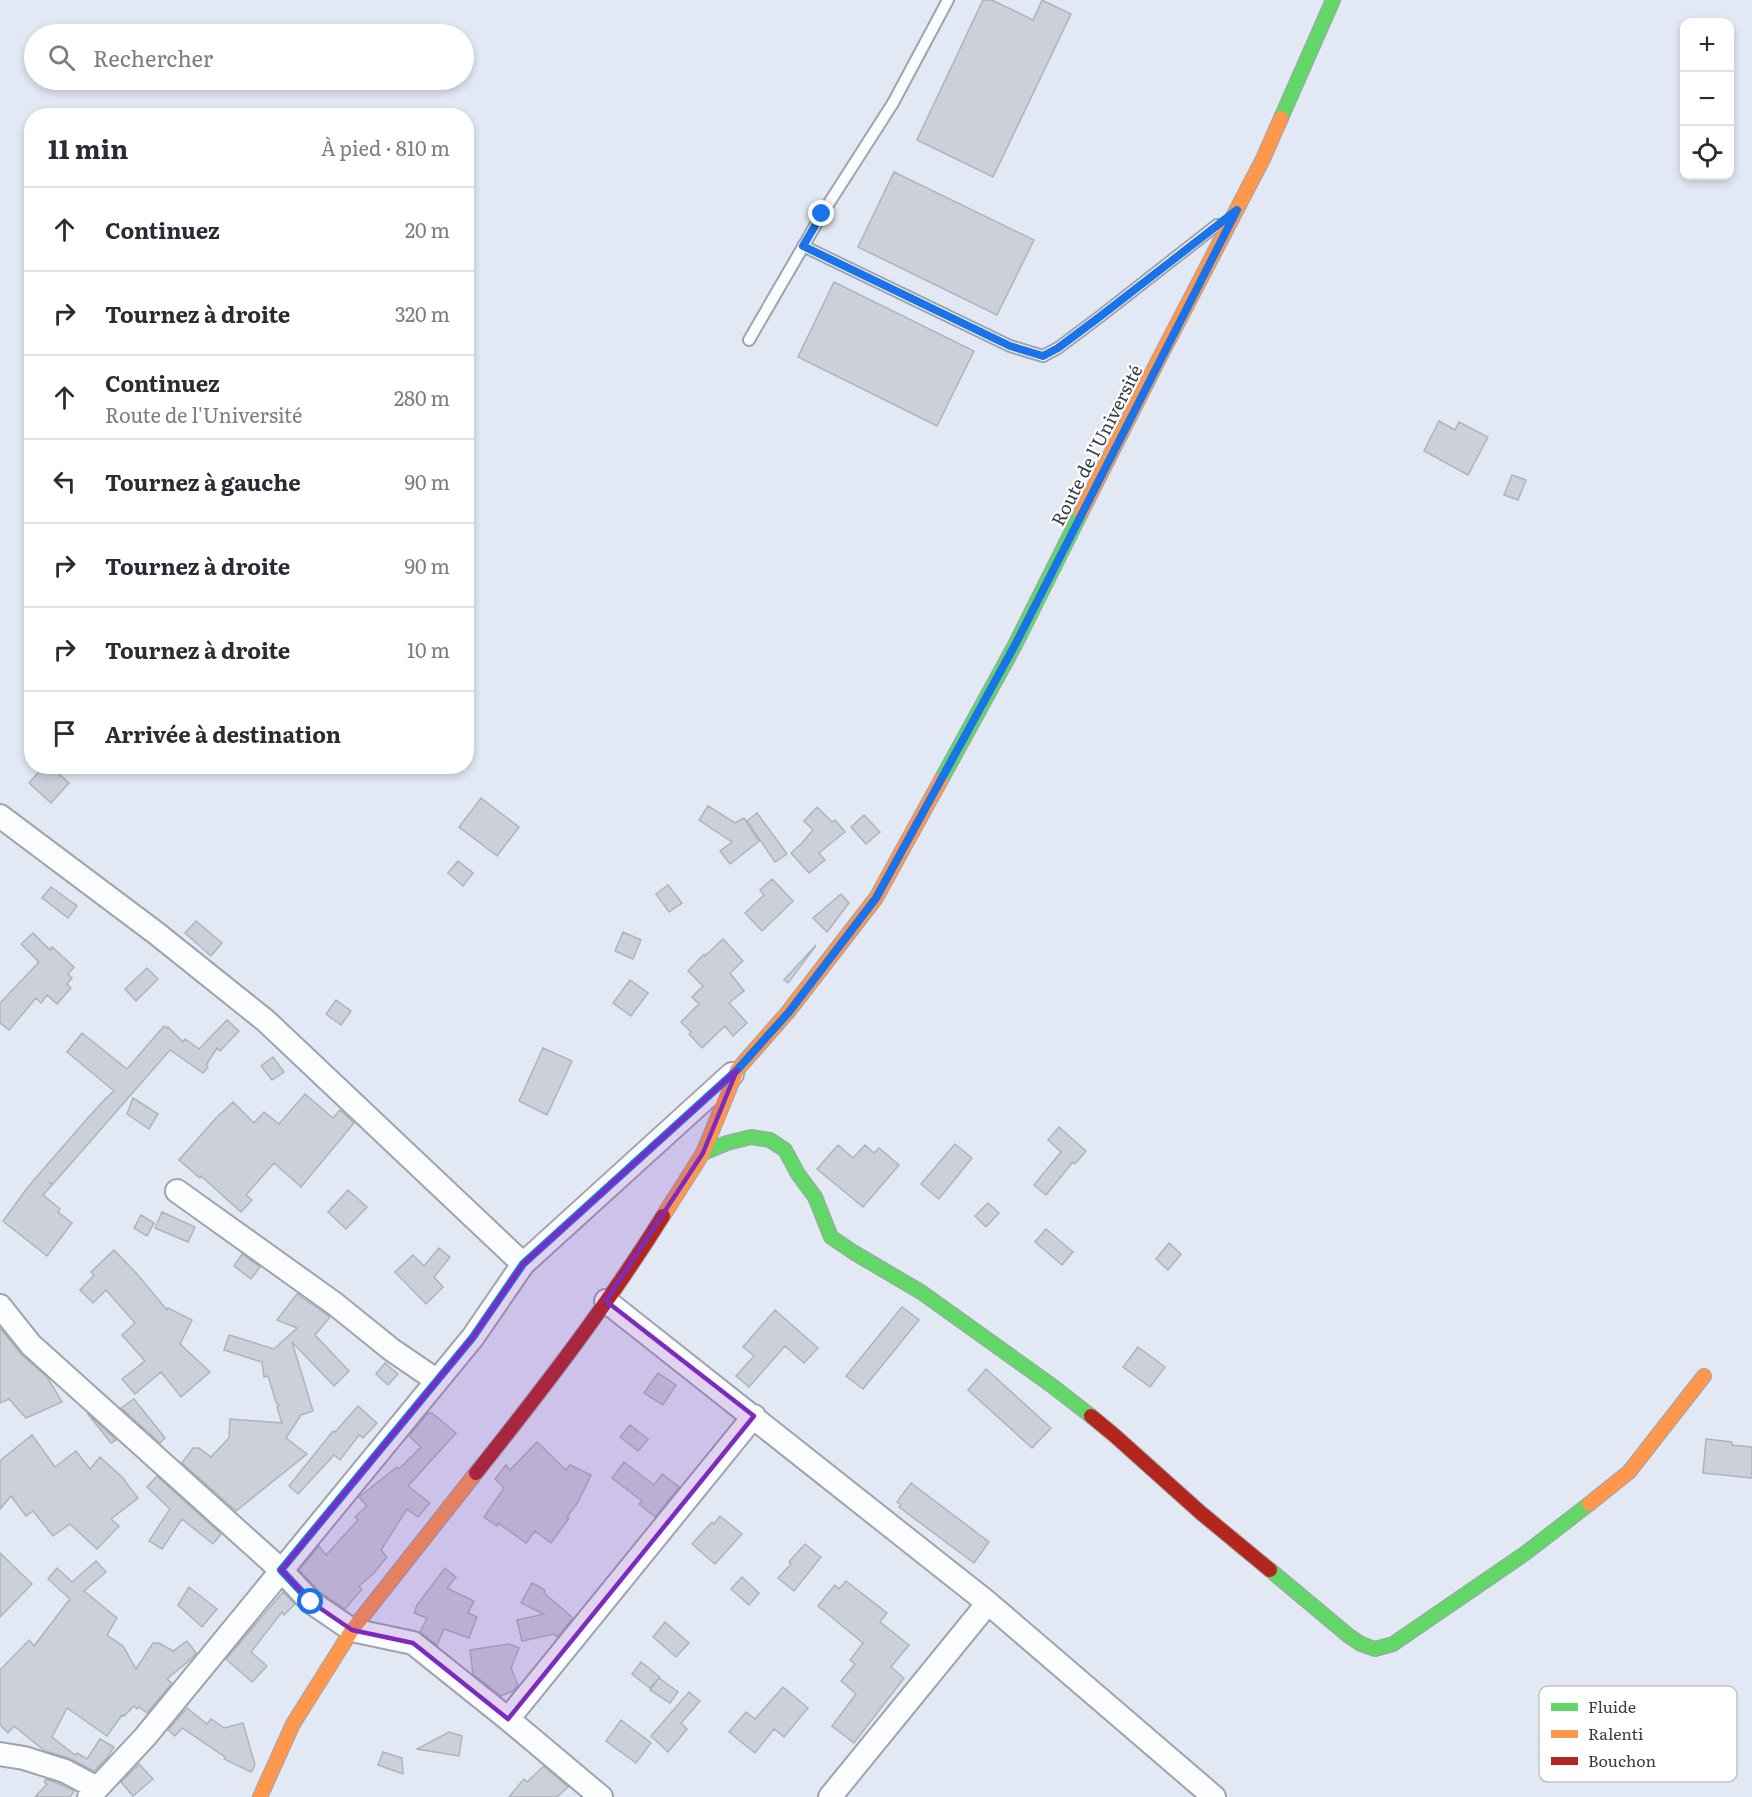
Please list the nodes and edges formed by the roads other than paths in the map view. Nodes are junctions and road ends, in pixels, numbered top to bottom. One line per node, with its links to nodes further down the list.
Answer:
1 (948, 0): 4 (lane)
2 (1333, 0): 3 (street, Route de l'Université)
3 (1237, 210): 4 (lane); 7 (street, Route de l'Université)
4 (803, 246): 5 (lane)
5 (749, 340)
6 (0, 816): 10 (street)
7 (737, 1070): 8 (street, Route de l'Université); 10 (street)
8 (703, 1153): 11 (street, Route de l'Université); 13 (street)
9 (177, 1191): 14 (street)
10 (523, 1264): 14 (street)
11 (606, 1301): 15 (street); 18 (street, Route de l'Université)
12 (0, 1306): 16 (street)
13 (1704, 1376)
14 (436, 1380): 16 (street)
15 (754, 1416): 17 (street); 19 (street)
16 (281, 1570): 18 (street); 21 (street)
17 (988, 1603): 24 (street); 25 (street)
18 (352, 1630): 19 (street); 22 (street, Route de l'Université)
19 (508, 1719): 23 (street)
20 (0, 1754): 21 (street)
21 (93, 1793)
22 (260, 1797)
23 (602, 1797)
24 (830, 1797)
25 (1214, 1797)

